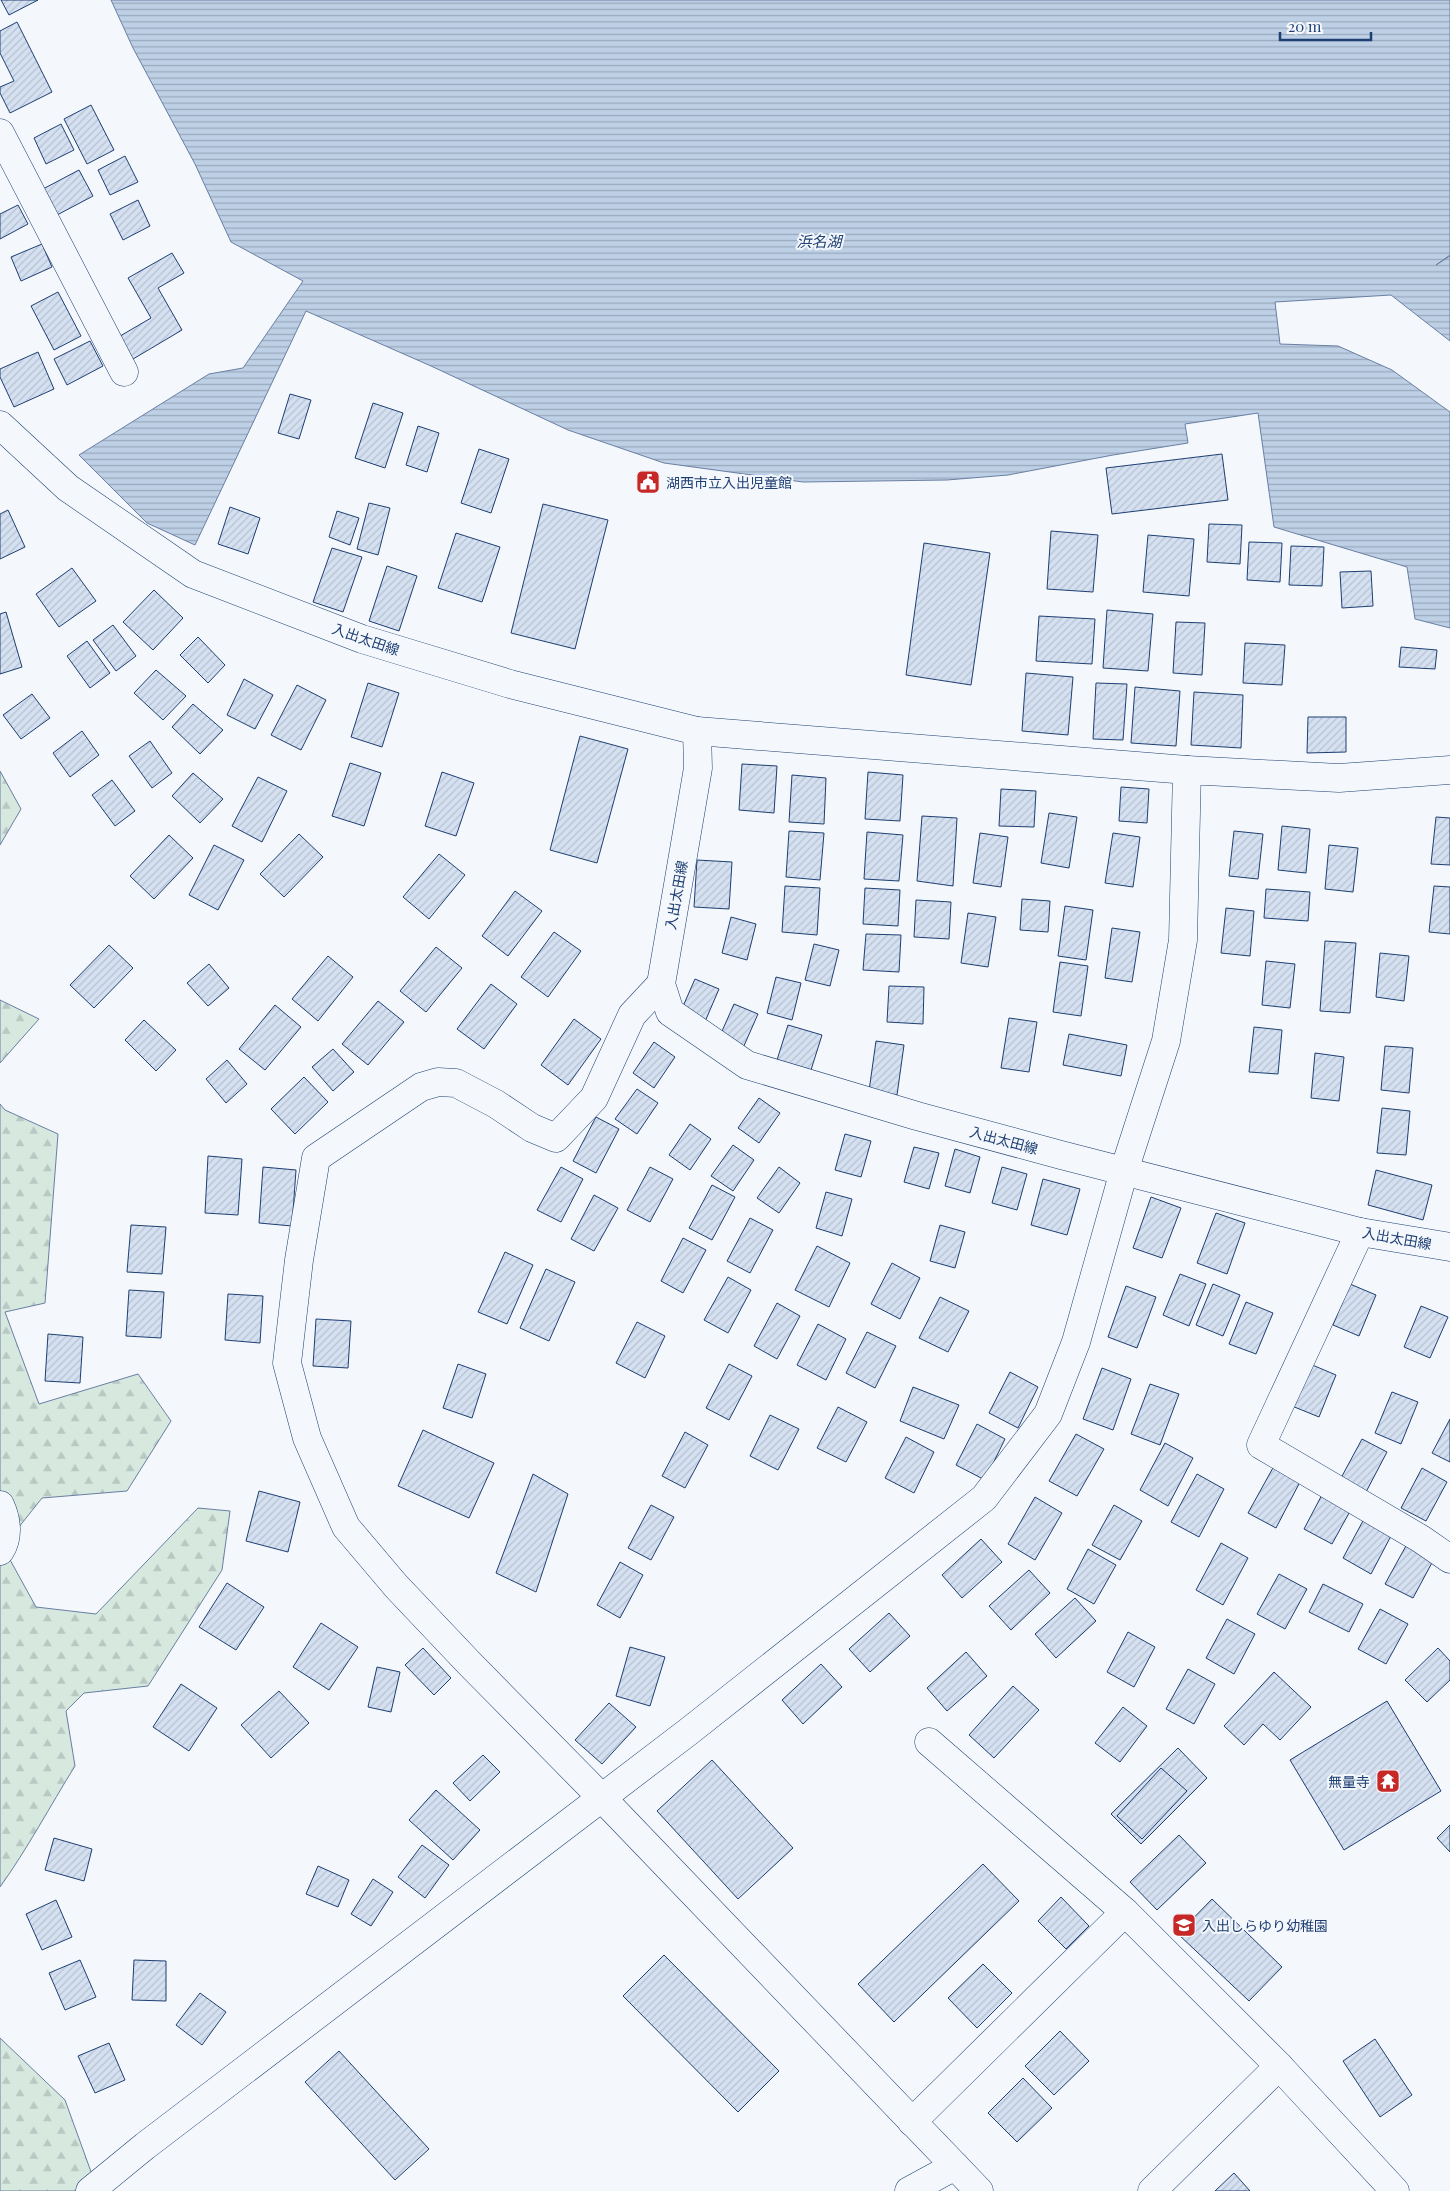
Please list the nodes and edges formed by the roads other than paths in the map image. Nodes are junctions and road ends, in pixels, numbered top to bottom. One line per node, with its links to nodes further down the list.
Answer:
1 (2, 143): 2 (street)
2 (124, 372)
3 (0, 425): 4 (street, 入出太田線)
4 (697, 731): 5 (street); 7 (street, 入出太田線)
5 (1187, 770): 6 (street); 8 (street)
6 (1450, 770)
7 (661, 984): 8 (street, 入出太田線); 15 (street)
8 (1124, 1171): 9 (street, 入出太田線); 15 (street)
9 (1360, 1232): 10 (street, 入出太田線); 13 (street)
10 (1450, 1247)
11 (0, 1505): 12 (street)
12 (0, 1551)
13 (1450, 1559)
14 (929, 1742): 16 (street)
15 (601, 1797): 18 (street); 20 (street)
16 (1125, 1912): 17 (street); 18 (street)
17 (1279, 2066): 23 (street); 24 (street)
18 (912, 2122): 19 (street)
19 (955, 2166): 21 (street); 22 (street)
20 (90, 2191)
21 (909, 2191)
22 (980, 2191)
23 (1152, 2191)
24 (1395, 2191)

